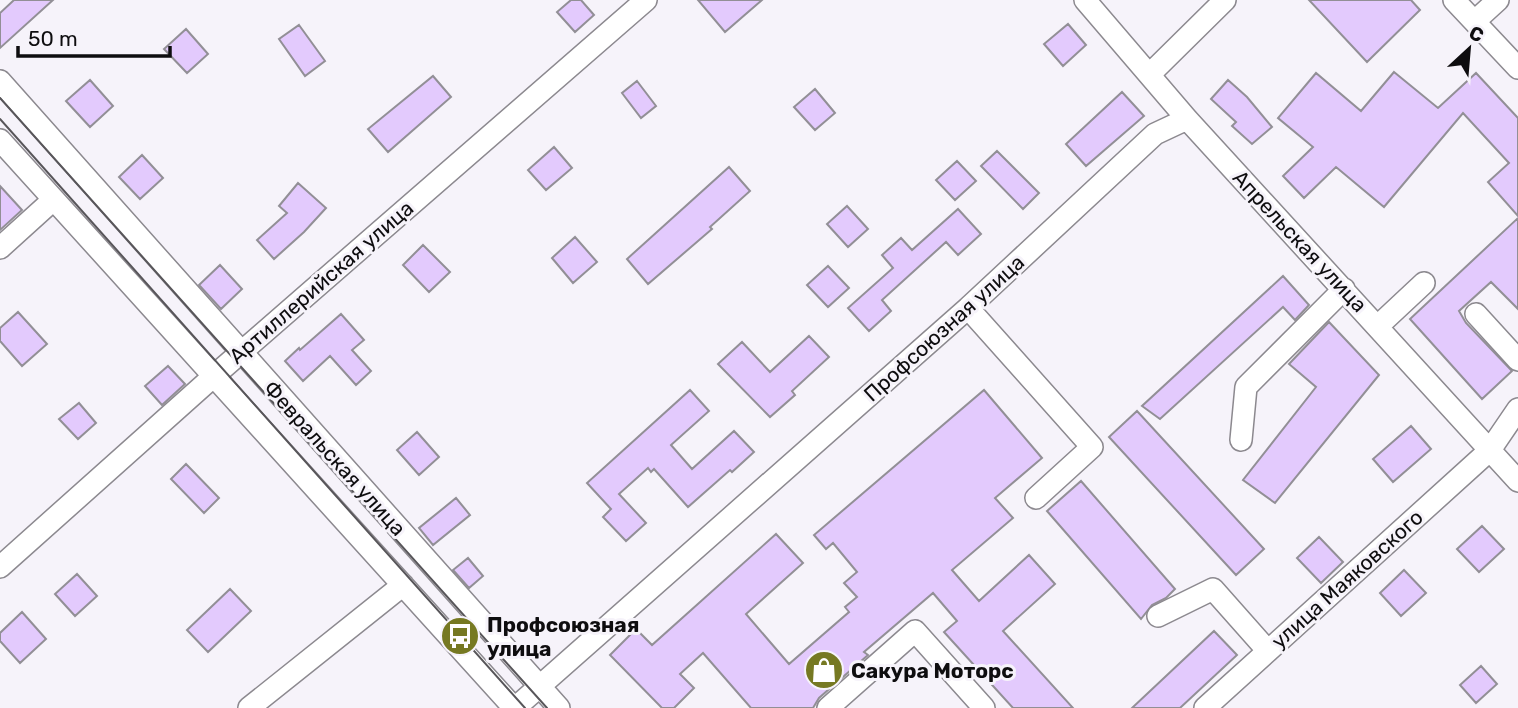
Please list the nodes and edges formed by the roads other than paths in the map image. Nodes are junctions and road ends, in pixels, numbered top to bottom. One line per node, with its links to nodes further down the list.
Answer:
1 (646, 0): 19 (street, Артиллерийская улица)
2 (1085, 0): 8 (street, Апрельская улица)
3 (1225, 0): 8 (street)
4 (1454, 0): 6 (street)
5 (1498, 0): 6 (street)
6 (1475, 21): 7 (street)
7 (1518, 68)
8 (1150, 74): 10 (street, Апрельская улица)
9 (0, 81): 19 (street, Февральская улица)
10 (1187, 118): 15 (street, Апрельская улица); 16 (street, Профсоюзная улица)
11 (0, 140): 12 (street)
12 (53, 200): 13 (street); 21 (street)
13 (0, 247)
14 (1424, 283): 18 (street)
15 (1344, 289): 18 (street, Апрельская улица); 23 (street)
16 (968, 308): 26 (street); 31 (street, Профсоюзная улица)
17 (1476, 314): 20 (street)
18 (1378, 326): 24 (street, Апрельская улица)
19 (241, 352): 21 (street, Артиллерийская улица); 31 (street, Февральская улица)
20 (1518, 360)
21 (215, 375): 27 (street, Артиллерийская улица); 28 (street)
22 (1518, 409): 24 (street, улица Маяковского)
23 (1241, 440)
24 (1490, 450): 25 (street, Апрельская улица); 30 (street, улица Маяковского)
25 (1518, 481)
26 (1036, 499)
27 (0, 567)
28 (403, 584): 32 (street); 33 (street)
29 (1157, 615): 30 (street)
30 (1268, 651): 37 (street, улица Маяковского)
31 (540, 686): 33 (street, Профсоюзная улица); 34 (street, Февральская улица)
32 (249, 708)
33 (514, 708)
34 (559, 708)
35 (828, 708): 36 (street)
36 (984, 708)
37 (1205, 708)

